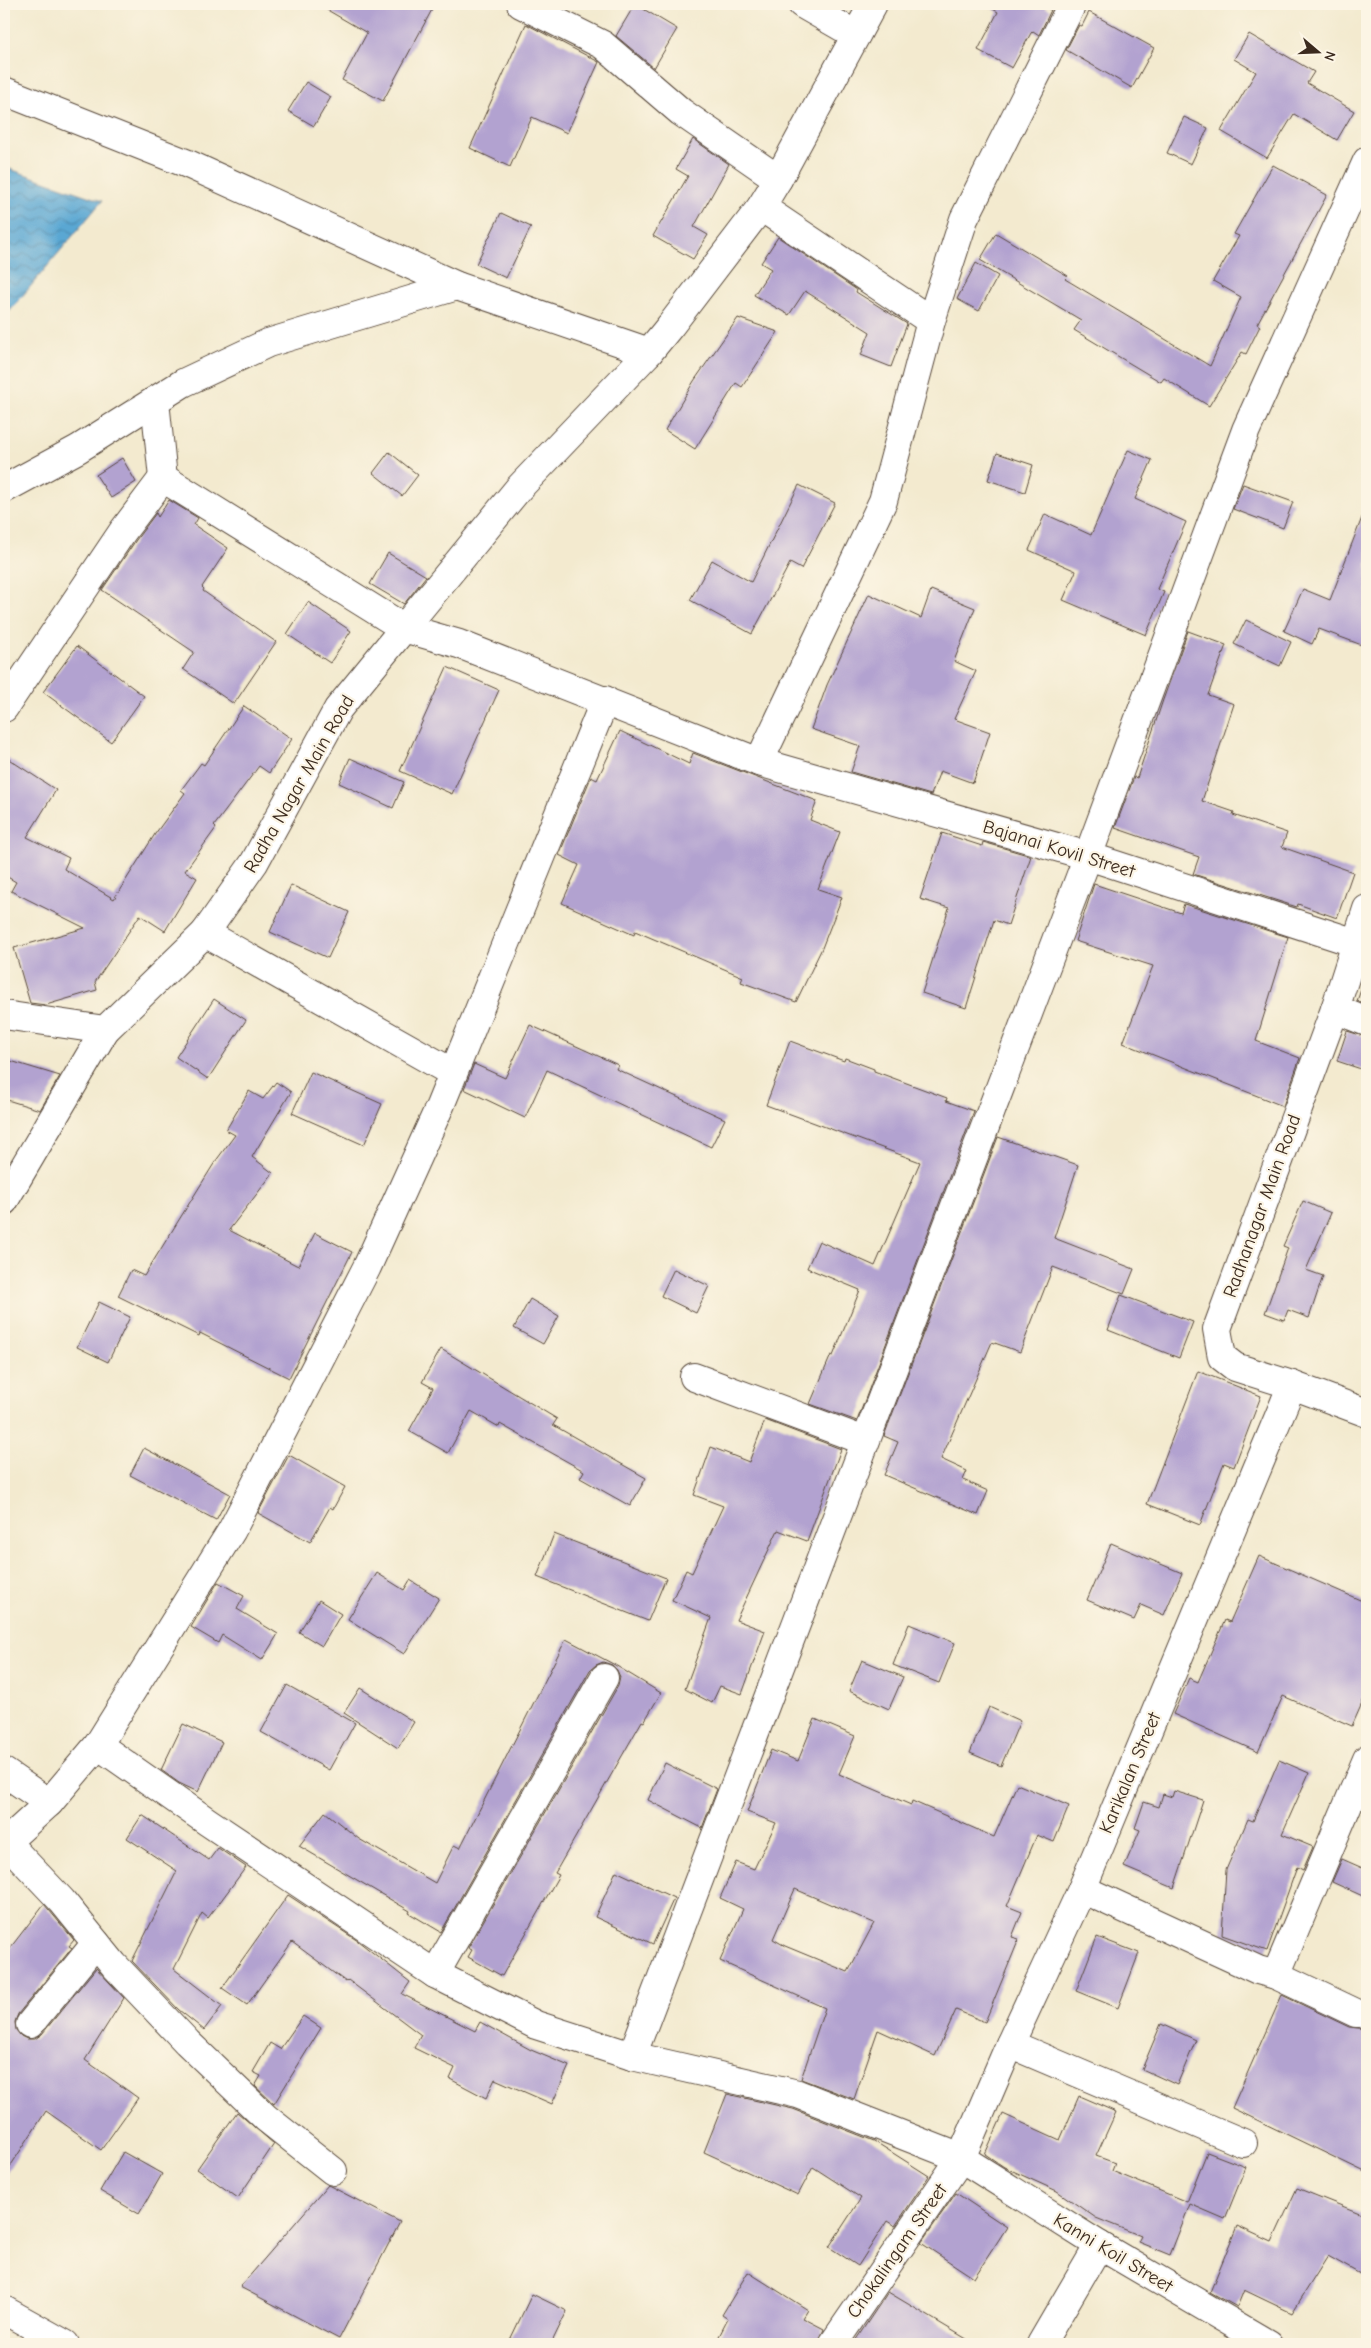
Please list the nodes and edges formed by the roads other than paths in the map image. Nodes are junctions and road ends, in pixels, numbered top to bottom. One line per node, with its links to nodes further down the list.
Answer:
1 (521, 4): 8 (street)
2 (802, 4): 5 (street)
3 (873, 4): 5 (street, Radha Nagar Main Road)
4 (1072, 4): 11 (street)
5 (856, 36): 8 (street, Radha Nagar Main Road)
6 (4, 92): 10 (street)
7 (1367, 161): 20 (street)
8 (778, 179): 9 (street, Radha Nagar Main Road)
9 (761, 207): 11 (street); 12 (street, Radha Nagar Main Road)
10 (457, 286): 12 (street); 13 (street)
11 (931, 321): 19 (street)
12 (649, 352): 16 (street, Radha Nagar Main Road)
13 (156, 401): 14 (street); 15 (street)
14 (163, 478): 16 (street); 18 (street)
15 (4, 489)
16 (404, 628): 17 (street); 22 (street, Radha Nagar Main Road)
17 (605, 700): 19 (street); 28 (street)
18 (4, 708)
19 (759, 762): 20 (street, Bajanai Kovil Street)
20 (1088, 856): 23 (street, Bajanai Kovil Street); 33 (street)
21 (1367, 909): 23 (street, Radhanagar Main Road)
22 (205, 933): 27 (street, Radha Nagar Main Road); 28 (street)
23 (1356, 943): 24 (street, Radhanagar Main Road)
24 (1335, 1009): 26 (street); 31 (street, Radhanagar Main Road)
25 (4, 1014): 27 (street)
26 (1367, 1022)
27 (105, 1030): 29 (street, Radha Nagar Main Road)
28 (453, 1073): 35 (street)
29 (4, 1201)
30 (694, 1377): 33 (street)
31 (1292, 1385): 32 (street, Radhanagar Main Road); 40 (street, Karikalan Street)
32 (1367, 1413)
33 (865, 1441): 47 (street)
34 (604, 1678): 42 (street)
35 (98, 1745): 38 (street); 42 (street, Kanni Koil Street)
36 (1367, 1758): 43 (street)
37 (4, 1772): 38 (street)
38 (50, 1803): 39 (street)
39 (5, 1843): 41 (street)
40 (1082, 1889): 43 (street); 46 (street, Karikalan Street)
41 (96, 1943): 45 (street); 50 (street)
42 (435, 1974): 47 (street, Kanni Koil Street)
43 (1276, 1975): 44 (street)
44 (1356, 2013)
45 (30, 2024)
46 (1010, 2044): 48 (street); 49 (street, Karikalan Street)
47 (632, 2056): 49 (street, Kanni Koil Street)
48 (1243, 2143)
49 (961, 2158): 51 (street, Kanni Koil Street); 54 (street, Chokalingam Street)
50 (333, 2171)
51 (1098, 2246): 55 (street); 56 (street, Kanni Koil Street)
52 (4, 2310): 53 (street)
53 (64, 2344)
54 (832, 2344)
55 (1041, 2344)
56 (1268, 2344)

